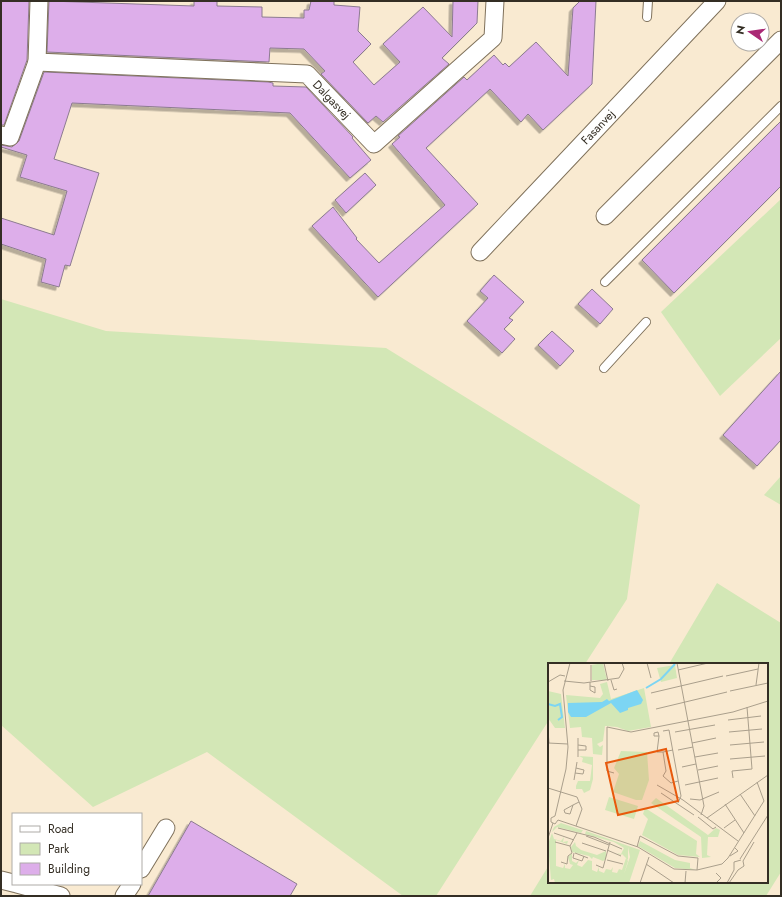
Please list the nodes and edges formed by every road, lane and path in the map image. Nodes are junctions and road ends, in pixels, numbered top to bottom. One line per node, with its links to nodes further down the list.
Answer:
1 (39, 1): 7 (street)
2 (495, 1): 7 (street, Dalgasvej)
3 (648, 1): 5 (lane)
4 (717, 1): 11 (street, Fasanvej)
5 (647, 17)
6 (781, 40): 10 (street)
7 (37, 62): 9 (street)
8 (781, 106): 12 (lane)
9 (1, 135)
10 (605, 216)
11 (480, 252)
12 (605, 282)
13 (646, 322): 14 (lane)
14 (604, 368)
15 (166, 828): 16 (street)
16 (142, 867)
17 (1, 880): 18 (street)
18 (12, 883)
19 (21, 885): 21 (street)
20 (131, 885): 22 (street)
21 (61, 896)
22 (124, 896)

